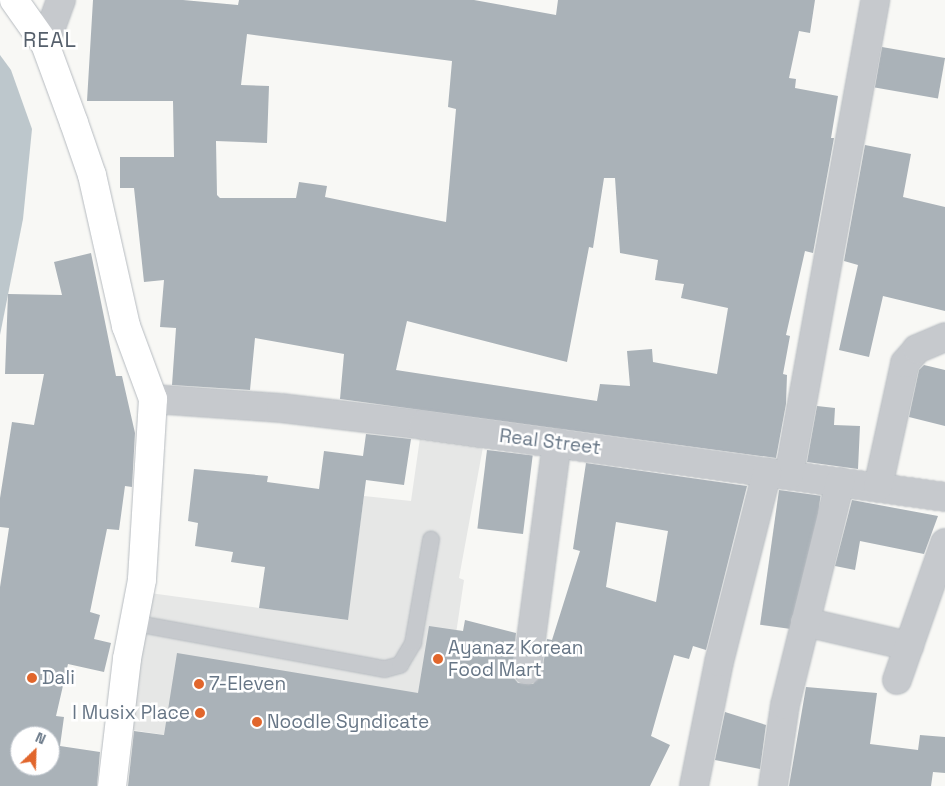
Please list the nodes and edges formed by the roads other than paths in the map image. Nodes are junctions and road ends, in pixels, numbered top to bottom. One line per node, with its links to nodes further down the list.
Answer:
1 (14, 0): 4 (main road)
2 (61, 0): 4 (street)
3 (875, 0): 8 (street)
4 (45, 44): 6 (main road)
5 (945, 338): 10 (street)
6 (153, 399): 7 (street, Real Street); 15 (main road)
7 (557, 443): 8 (street, Real Street); 17 (street)
8 (778, 474): 9 (street, Real Street); 20 (street)
9 (840, 482): 10 (street, Real Street); 14 (street)
10 (878, 487): 11 (street, Real Street)
11 (945, 497)
12 (431, 540): 15 (lane)
13 (945, 543): 16 (street)
14 (805, 622): 16 (street); 21 (street)
15 (134, 623): 19 (main road)
16 (909, 646): 18 (street)
17 (527, 670)
18 (897, 680)
19 (112, 786)
20 (694, 786)
21 (773, 786)

